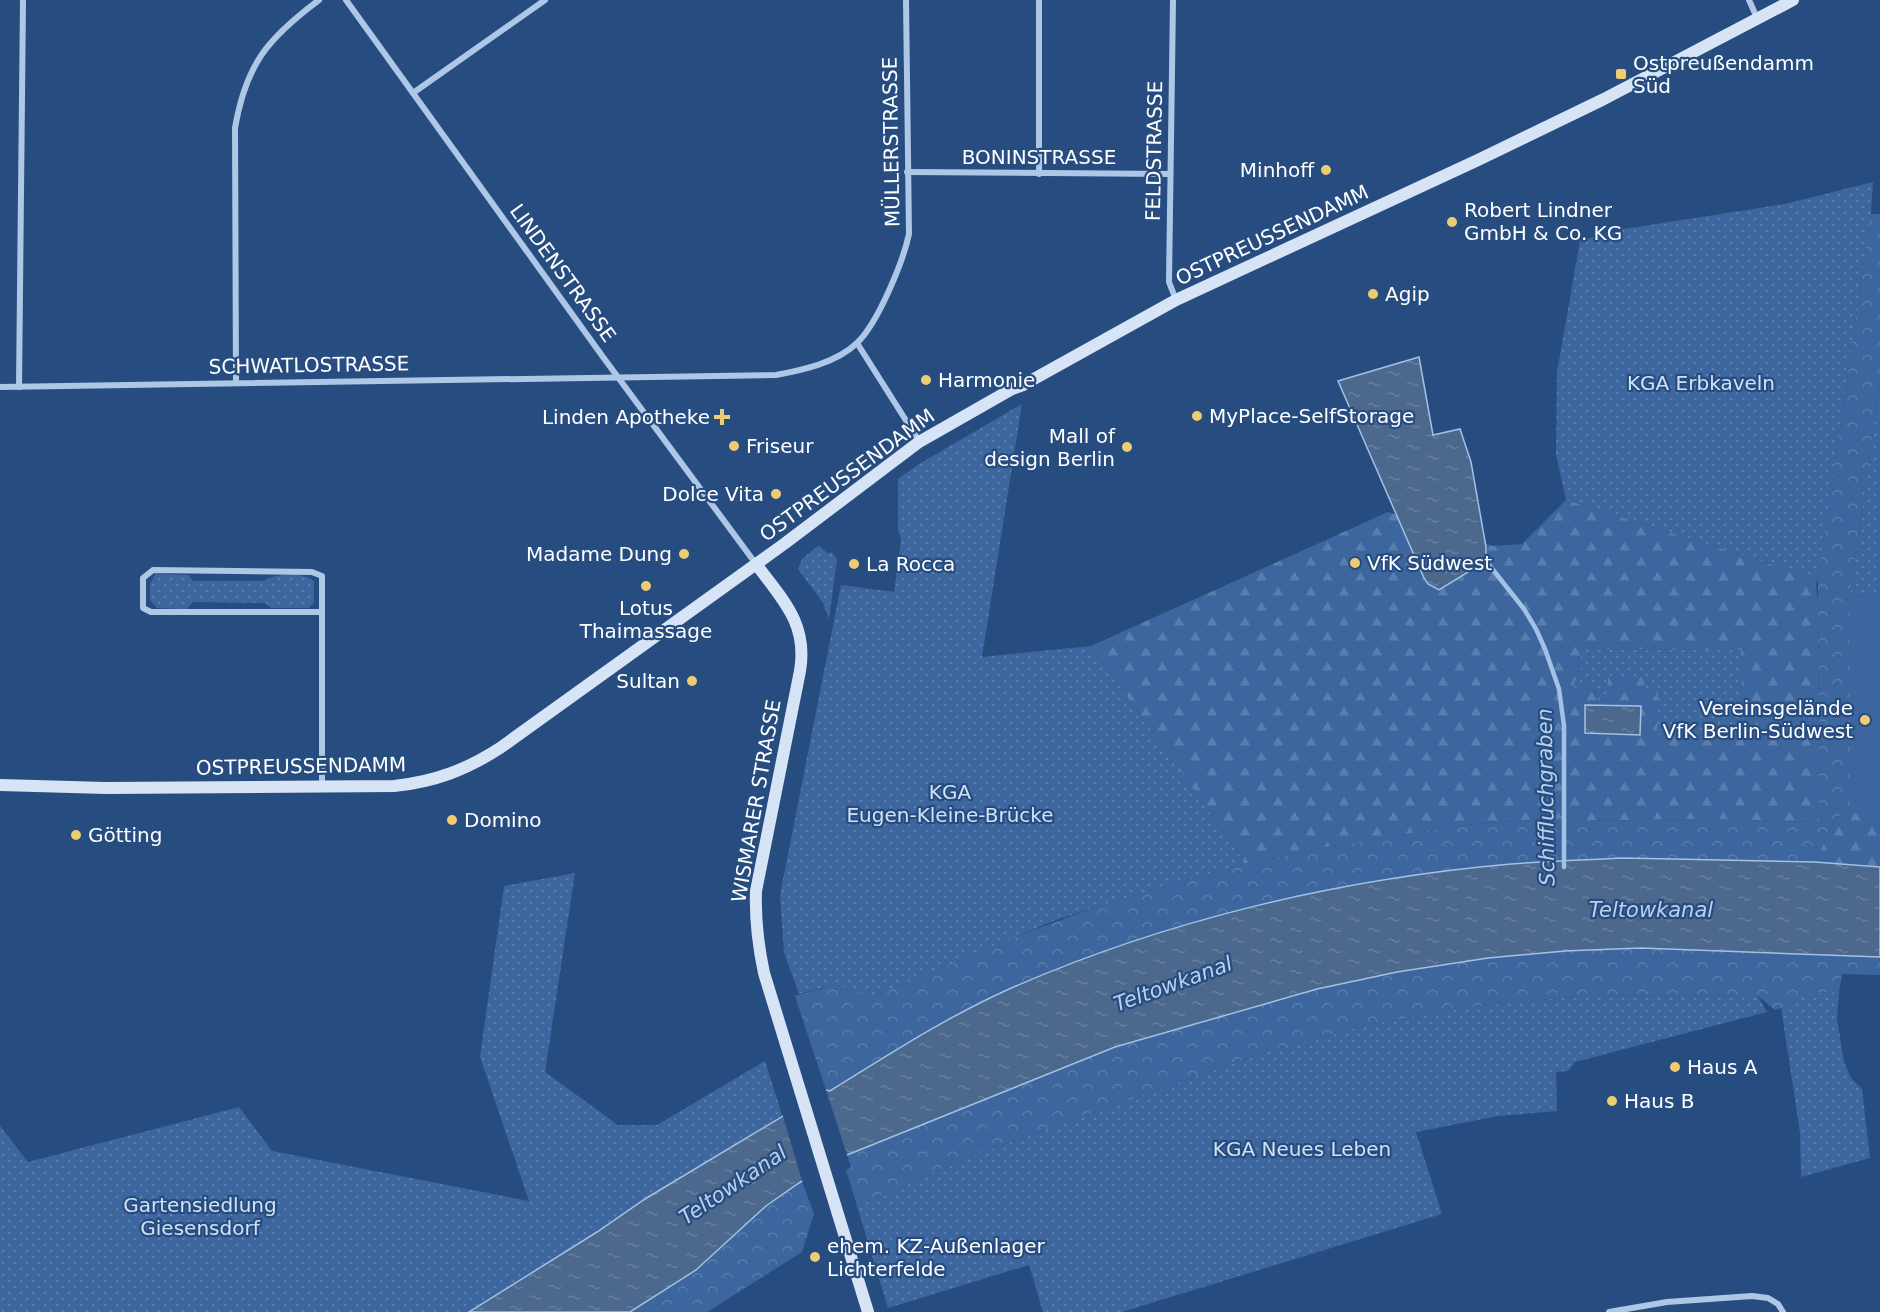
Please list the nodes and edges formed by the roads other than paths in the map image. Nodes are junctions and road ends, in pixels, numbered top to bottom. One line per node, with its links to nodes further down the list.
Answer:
1 (23, 0): 20 (street)
2 (319, 0): 18 (street)
3 (346, 0): 11 (street, LINDENSTRASSE)
4 (545, 0): 11 (street)
5 (906, 0): 12 (street, MÜLLERSTRASSE)
6 (1039, 0): 13 (street)
7 (1173, 0): 14 (street, FELDSTRASSE)
8 (1749, 0): 10 (street)
9 (1793, 0): 10 (main road, OSTPREUSSENDAMM)
10 (1756, 18): 15 (main road, OSTPREUSSENDAMM)
11 (413, 93): 17 (street, LINDENSTRASSE)
12 (907, 172): 13 (street, BONINSTRASSE); 16 (street, MÜLLERSTRASSE)
13 (1039, 174): 14 (street, BONINSTRASSE)
14 (1170, 174): 15 (street, FELDSTRASSE)
15 (1176, 300): 21 (main road, OSTPREUSSENDAMM)
16 (857, 343): 17 (street, MÜLLERSTRASSE); 21 (street)
17 (618, 377): 18 (street, SCHWATLOSTRASSE); 22 (street, LINDENSTRASSE)
18 (236, 383): 20 (street, SCHWATLOSTRASSE)
19 (0, 387): 20 (street, SCHWATLOSTRASSE)
20 (19, 387)
21 (920, 442): 22 (main road, OSTPREUSSENDAMM)
22 (756, 564): 25 (main road, OSTPREUSSENDAMM); 26 (main road, WISMARER STRASSE)
23 (322, 612): 23 (street); 25 (street)
24 (0, 785): 25 (main road, OSTPREUSSENDAMM)
25 (322, 787)
26 (868, 1312)
27 (1609, 1312): 28 (street)
28 (1783, 1312)

